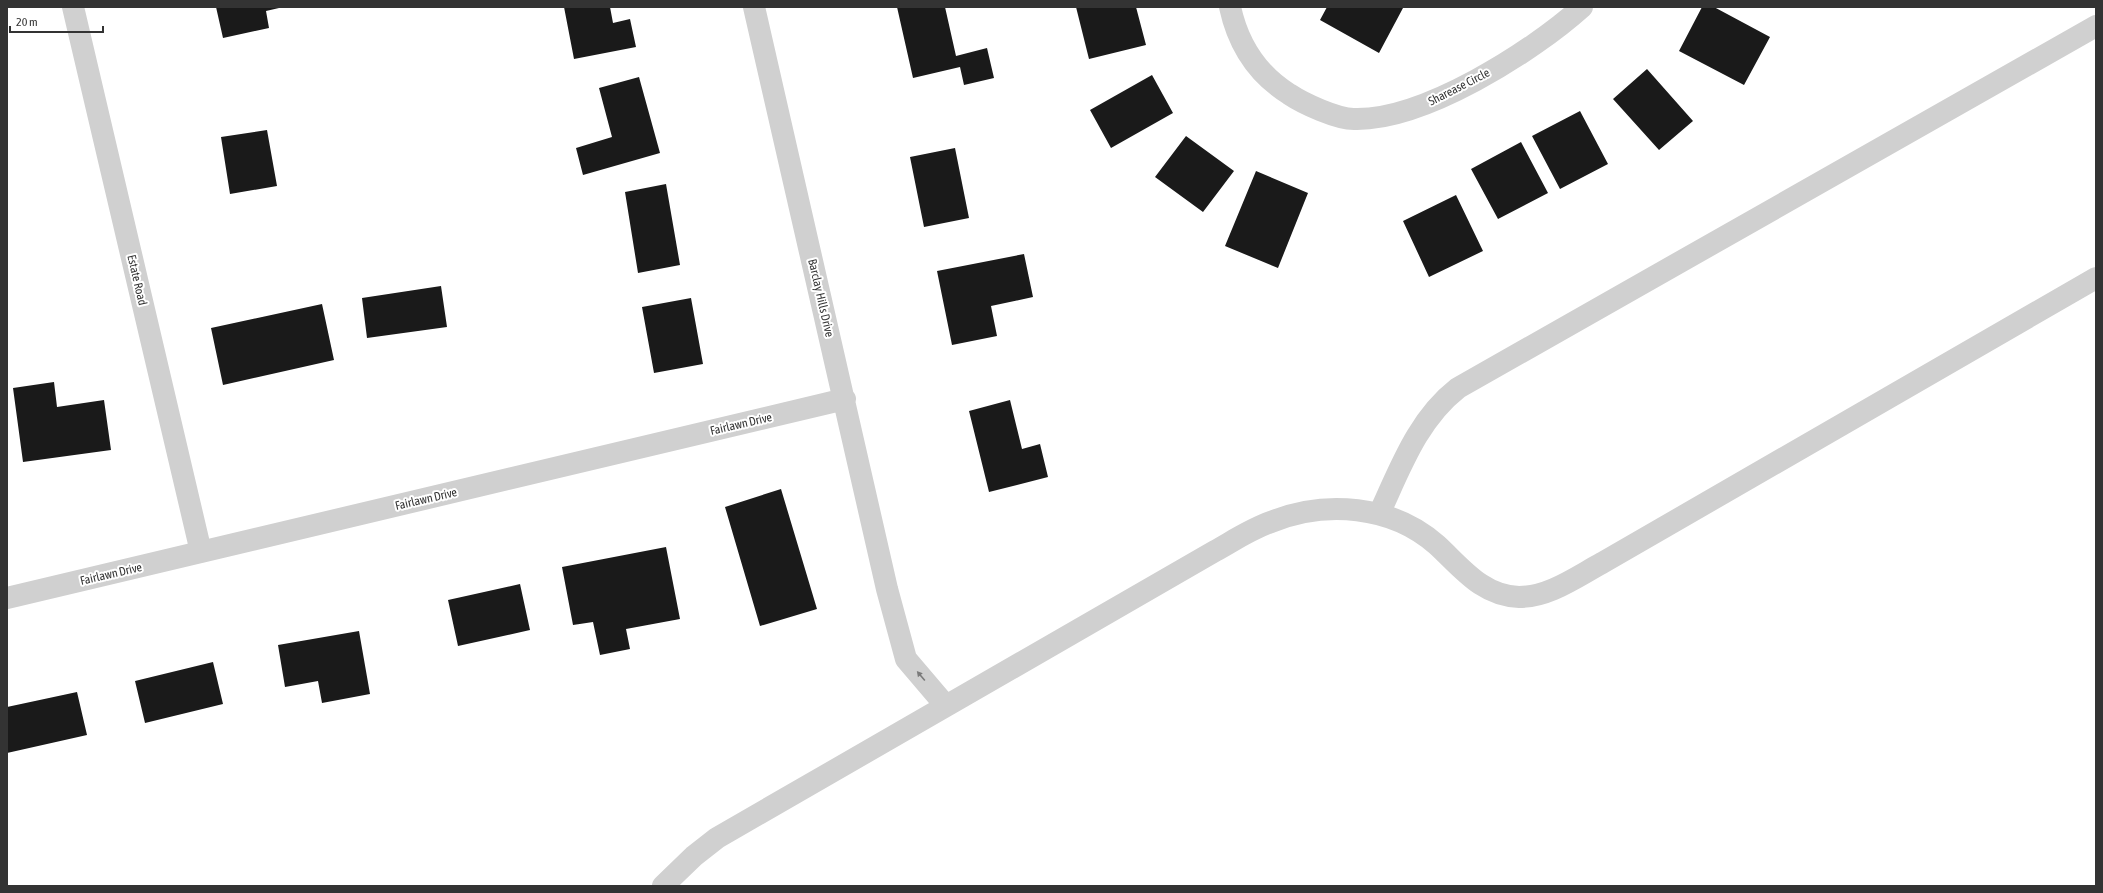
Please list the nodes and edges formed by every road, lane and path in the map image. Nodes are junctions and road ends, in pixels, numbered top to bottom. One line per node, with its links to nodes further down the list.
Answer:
1 (74, 7): 9 (street, Estate Road)
2 (754, 7): 7 (street, Barclay Hills Drive)
3 (1230, 7): 4 (street, Sharease Circle)
4 (1582, 7)
5 (2096, 26): 8 (street)
6 (2096, 278): 8 (street)
7 (845, 399): 9 (street, Fairlawn Drive); 11 (street, Barclay Hills Drive, one-way to 7)
8 (1379, 514): 11 (street)
9 (201, 552): 10 (street, Fairlawn Drive)
10 (7, 598)
11 (946, 706): 12 (street)
12 (663, 886)

